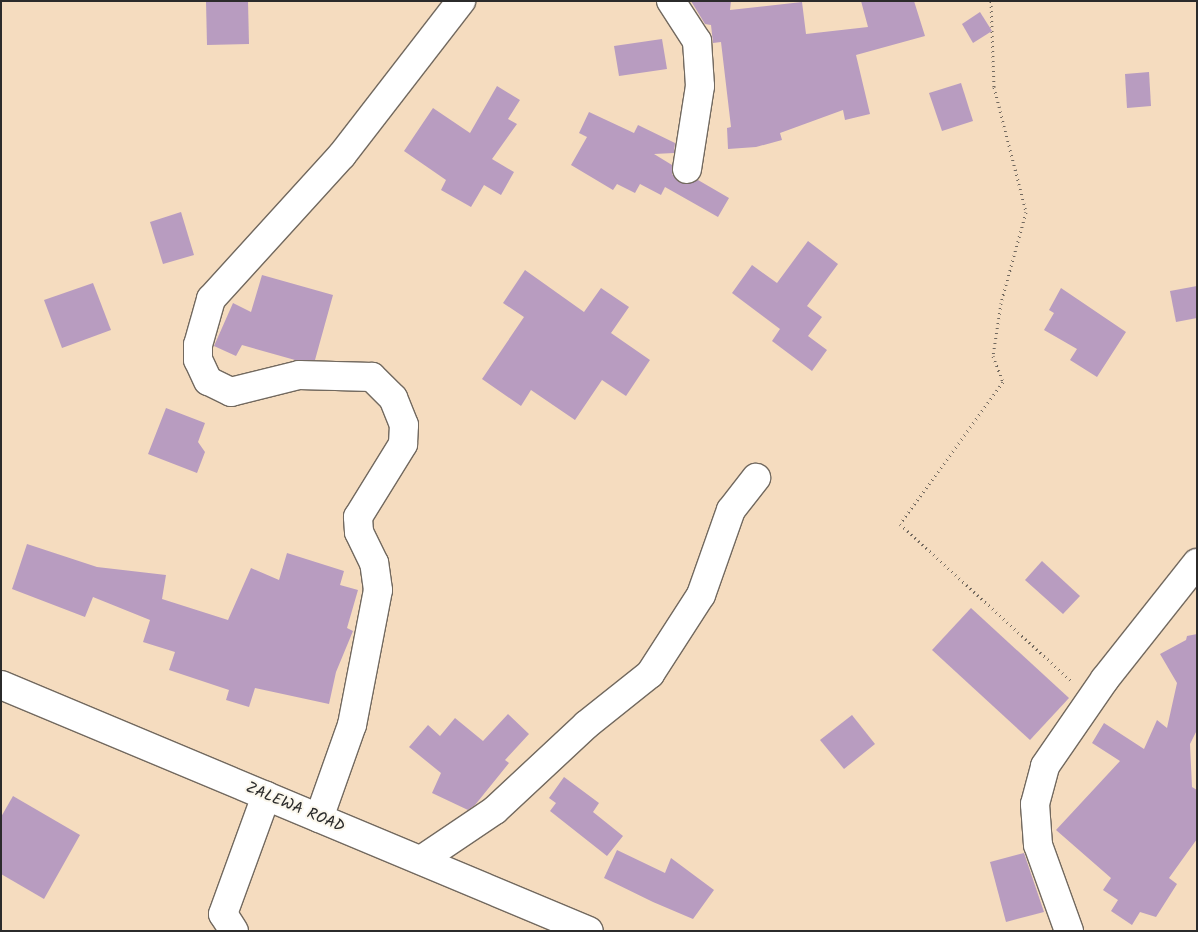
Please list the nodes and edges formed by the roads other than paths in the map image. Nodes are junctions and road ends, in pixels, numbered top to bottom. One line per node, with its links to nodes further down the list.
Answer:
1 (461, 1): 8 (main road)
2 (671, 1): 3 (main road)
3 (687, 169)
4 (756, 478): 9 (main road)
5 (1197, 563): 12 (main road)
6 (1, 685): 7 (main road, ZALEWA ROAD)
7 (266, 796): 8 (main road, ZALEWA ROAD); 10 (main road)
8 (319, 818): 9 (main road, ZALEWA ROAD)
9 (421, 860): 11 (main road, ZALEWA ROAD)
10 (234, 931)
11 (589, 931)
12 (1068, 931)

